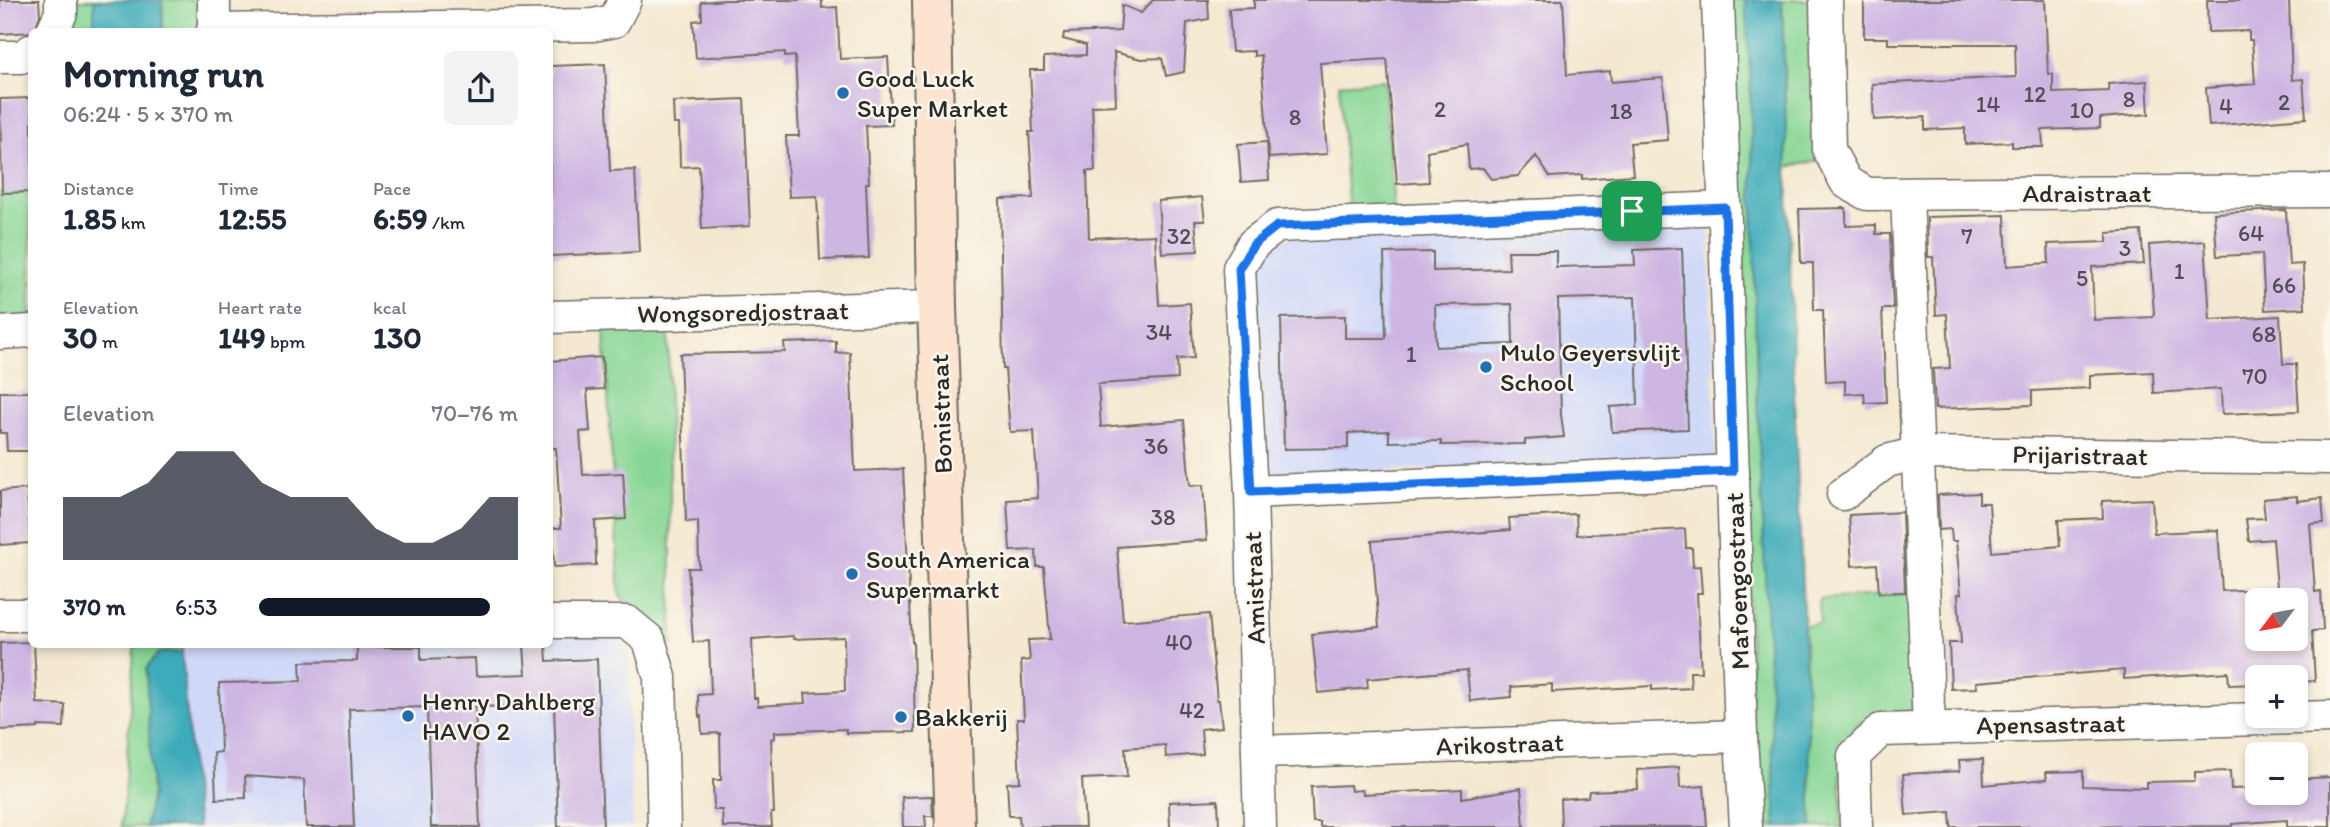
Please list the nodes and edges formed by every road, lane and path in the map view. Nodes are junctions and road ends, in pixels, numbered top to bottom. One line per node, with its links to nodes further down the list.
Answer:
1 (61, 0): 7 (street)
2 (932, 0): 13 (street, Bonistraat)
3 (1718, 0): 12 (street, Mafoengostraat)
4 (1826, 0): 11 (street, Adraistraat)
5 (620, 11): 6 (street)
6 (214, 21)
7 (54, 28)
8 (28, 53): 9 (street)
9 (0, 57)
10 (2330, 191): 11 (street, Adraistraat)
11 (1908, 195): 17 (street)
12 (1725, 208): 19 (street, Mafoengostraat); 20 (street, Amistraat)
13 (937, 307): 14 (street, Wongsoredjostraat); 30 (street, Bonistraat)
14 (553, 317)
15 (28, 331): 16 (street)
16 (0, 332)
17 (1918, 453): 18 (street, Prijaristraat); 21 (street, Prijaristraat); 26 (street)
18 (2330, 458)
19 (1733, 471): 20 (street); 27 (street, Mafoengostraat)
20 (1251, 492): 28 (street, Amistraat)
21 (1843, 494)
22 (0, 615): 23 (street)
23 (28, 615)
24 (553, 622): 29 (street)
25 (2330, 718): 26 (street, Apensastraat)
26 (1929, 727): 33 (street, Apensastraat)
27 (1741, 736): 28 (street, Arikostraat); 32 (street, Mafoengostraat)
28 (1258, 752): 31 (street, Amistraat)
29 (664, 827)
30 (955, 827)
31 (1260, 827)
32 (1746, 827)
33 (1856, 827)

